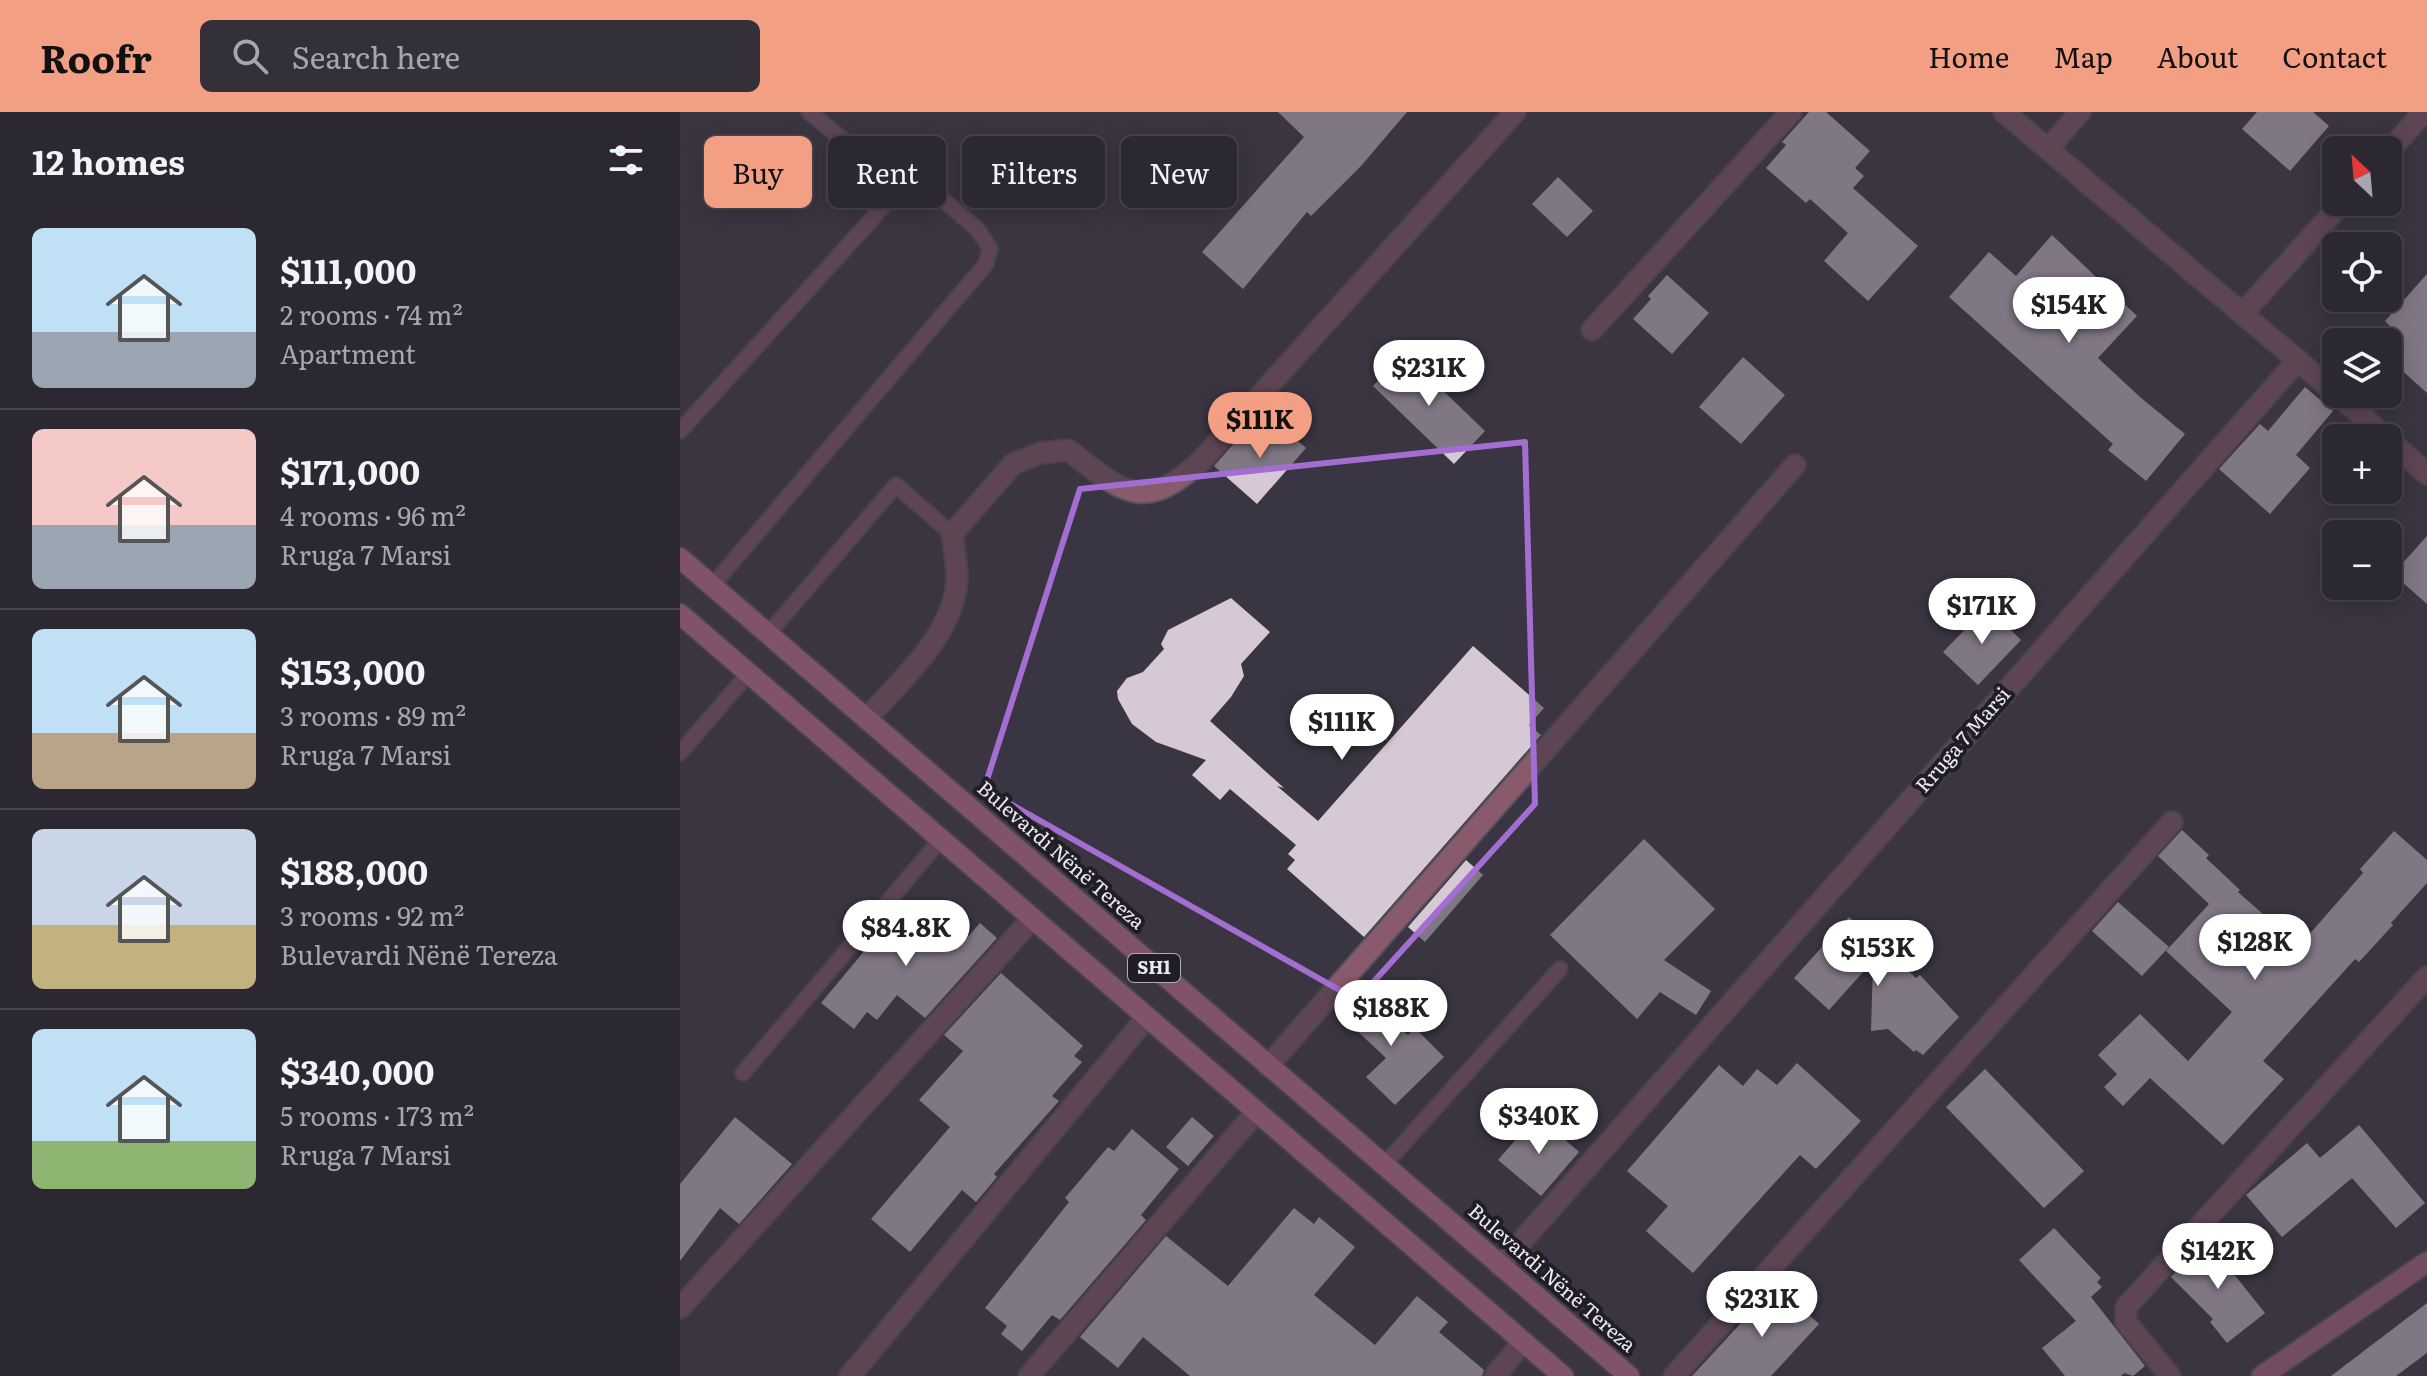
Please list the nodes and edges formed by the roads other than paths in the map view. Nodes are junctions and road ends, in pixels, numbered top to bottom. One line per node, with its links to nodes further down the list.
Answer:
1 (809, 112): 7 (lane)
2 (1515, 112): 23 (street)
3 (1791, 112): 14 (street)
4 (2004, 112): 9 (street)
5 (2080, 112): 9 (street)
6 (2424, 112): 8 (street)
7 (838, 136)
8 (2402, 136)
9 (2048, 149): 13 (street)
10 (946, 202): 25 (lane)
11 (882, 208): 19 (lane)
12 (2330, 216): 13 (street)
13 (2243, 313): 15 (street)
14 (1592, 330)
15 (2298, 360): 16 (street); 42 (street, Rruga 7 Marsi)
16 (2322, 381)
17 (2352, 408): 18 (street)
18 (2370, 424)
19 (680, 431)
20 (2402, 452): 22 (street)
21 (1795, 465): 37 (street)
22 (2427, 474)
23 (952, 534): 27 (lane); 29 (street)
24 (680, 558): 25 (main road, Bulevardi Nënë Tereza / SH1)
25 (712, 586): 27 (main road, Bulevardi Nënë Tereza / SH1)
26 (680, 614): 28 (main road, SH1)
27 (768, 634): 29 (main road, Bulevardi Nënë Tereza / SH1)
28 (748, 674): 30 (lane); 32 (main road, SH1)
29 (866, 719): 37 (main road, Bulevardi Nënë Tereza / SH1)
30 (680, 753)
31 (2172, 822): 50 (street)
32 (942, 838): 33 (main road, SH1); 38 (lane)
33 (1033, 918): 36 (main road, SH1); 43 (street)
34 (1560, 969): 40 (lane)
35 (2427, 977): 51 (street)
36 (1147, 1017): 39 (main road, SH1); 45 (street)
37 (1268, 1066): 40 (main road, Bulevardi Nënë Tereza / SH1)
38 (743, 1073)
39 (1257, 1111): 44 (main road, SH1); 46 (street)
40 (1384, 1165): 42 (main road, Bulevardi Nënë Tereza / SH1)
41 (2427, 1262): 52 (main road)
42 (1500, 1266): 49 (main road, Bulevardi Nënë Tereza / SH1)
43 (680, 1308)
44 (1523, 1342): 47 (street); 48 (main road, SH1)
45 (850, 1376)
46 (1029, 1376)
47 (1495, 1376)
48 (1563, 1376)
49 (1629, 1376)
50 (1674, 1376)
51 (2170, 1376)
52 (2262, 1376)

